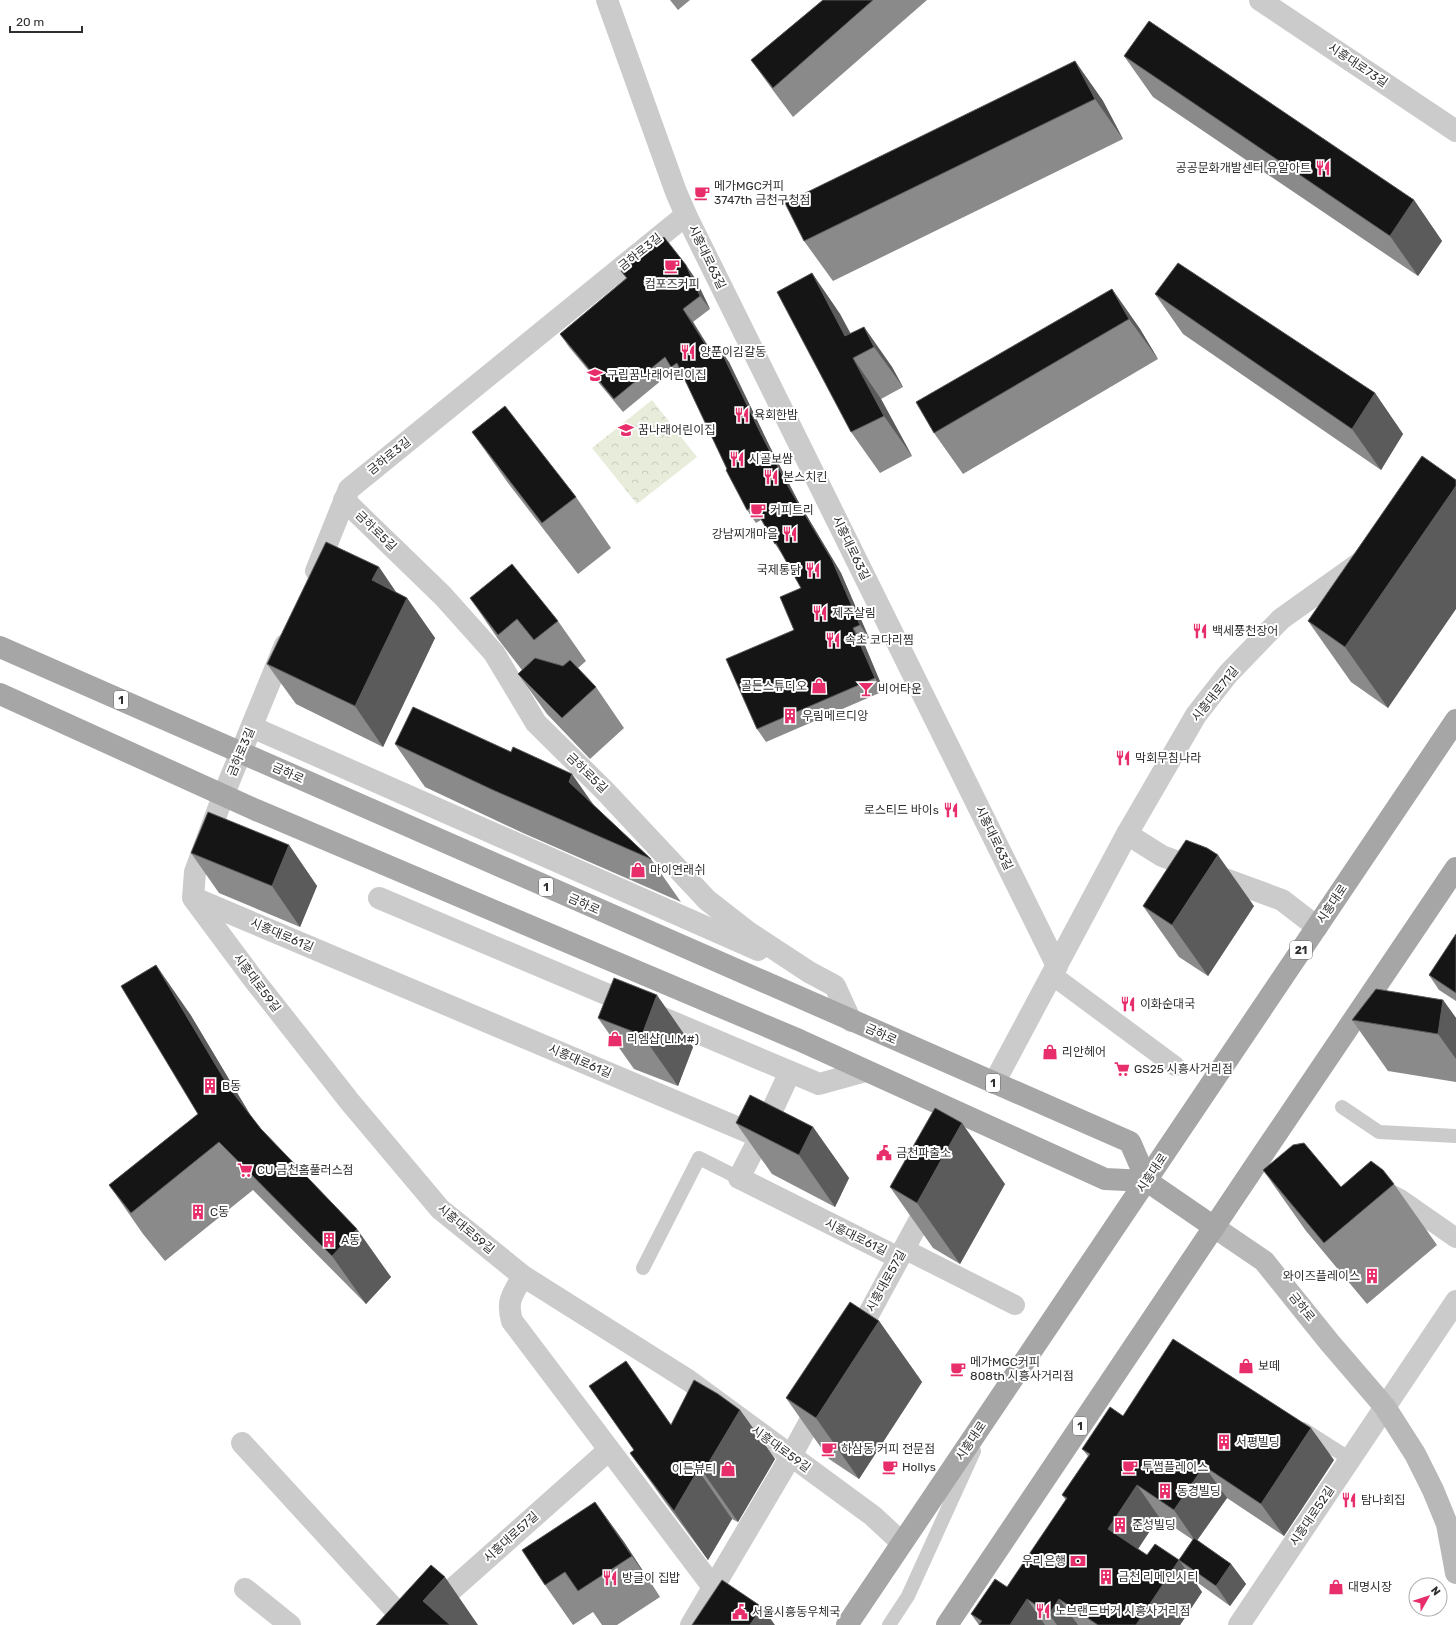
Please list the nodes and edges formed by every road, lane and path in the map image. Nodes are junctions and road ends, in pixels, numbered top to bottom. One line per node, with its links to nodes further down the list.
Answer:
1 (607, 0): 4 (street, 시흥대로63길)
2 (1260, 0): 3 (street, 시흥대로73길)
3 (1456, 131)
4 (686, 215): 5 (street, 금하로3길); 20 (street, 시흥대로63길)
5 (344, 500): 7 (street, 금하로3길); 21 (street, 금하로5길)
6 (1379, 549): 15 (street, 시흥대로71길)
7 (309, 588)
8 (294, 625): 12 (street, 금하로3길)
9 (0, 647): 13 (main road, 금하로 / 1)
10 (0, 694): 14 (main road)
11 (1456, 720): 19 (main road, 시흥대로 / 21)
12 (252, 727): 13 (street, 금하로3길); 21 (street)
13 (242, 753): 14 (street, 금하로3길); 24 (main road, 금하로 / 1)
14 (223, 796): 17 (street); 26 (main road)
15 (1127, 834): 19 (street); 20 (street, 시흥대로71길)
16 (1456, 868): 22 (main road)
17 (193, 898): 31 (street, 시흥대로61길); 40 (street, 시흥대로59길)
18 (379, 898): 27 (street)
19 (1317, 927): 34 (main road, 시흥대로 / 21)
20 (1055, 971): 25 (street); 28 (street)
21 (809, 972): 24 (street, 금하로5길)
22 (1372, 993): 23 (street); 36 (main road)
23 (1392, 1005)
24 (851, 1021): 28 (main road, 금하로 / 1)
25 (1175, 1066)
26 (866, 1071): 27 (street); 34 (main road)
27 (790, 1072): 31 (street)
28 (994, 1083): 34 (main road, 금하로 / 1)
29 (1342, 1107): 30 (lane)
30 (1456, 1136)
31 (760, 1137): 32 (street)
32 (739, 1178): 38 (street, 시흥대로61길); 39 (lane)
33 (942, 1179): 38 (street, 시흥대로57길)
34 (1146, 1181): 36 (main road, 금하로); 45 (main road, 시흥대로)
35 (1368, 1189): 37 (street)
36 (1214, 1227): 46 (main road, 금하로); 62 (main road, 1)
37 (1456, 1238)
38 (902, 1253): 42 (street, 시흥대로61길); 43 (street, 시흥대로57길)
39 (643, 1268)
40 (523, 1276): 49 (street); 50 (street, 시흥대로59길)
41 (1456, 1301): 46 (street)
42 (1015, 1305)
43 (843, 1360)
44 (832, 1381): 50 (street)
45 (994, 1407): 52 (main road, 시흥대로); 61 (lane)
46 (1385, 1407): 51 (street, 시흥대로52길); 53 (main road, 금하로)
47 (1290, 1421): 51 (lane)
48 (242, 1443): 58 (street, 시흥대로57길)
49 (609, 1450): 54 (street); 58 (street, 시흥대로57길)
50 (791, 1456): 52 (street, 시흥대로59길); 54 (street)
51 (1350, 1459): 56 (street, 시흥대로52길)
52 (902, 1543): 60 (main road, 시흥대로)
53 (1456, 1573)
54 (713, 1587): 59 (street)
55 (245, 1589): 57 (street)
56 (1244, 1623)
57 (290, 1625)
58 (410, 1625)
59 (691, 1625)
60 (847, 1625)
61 (889, 1625)
62 (947, 1625)

